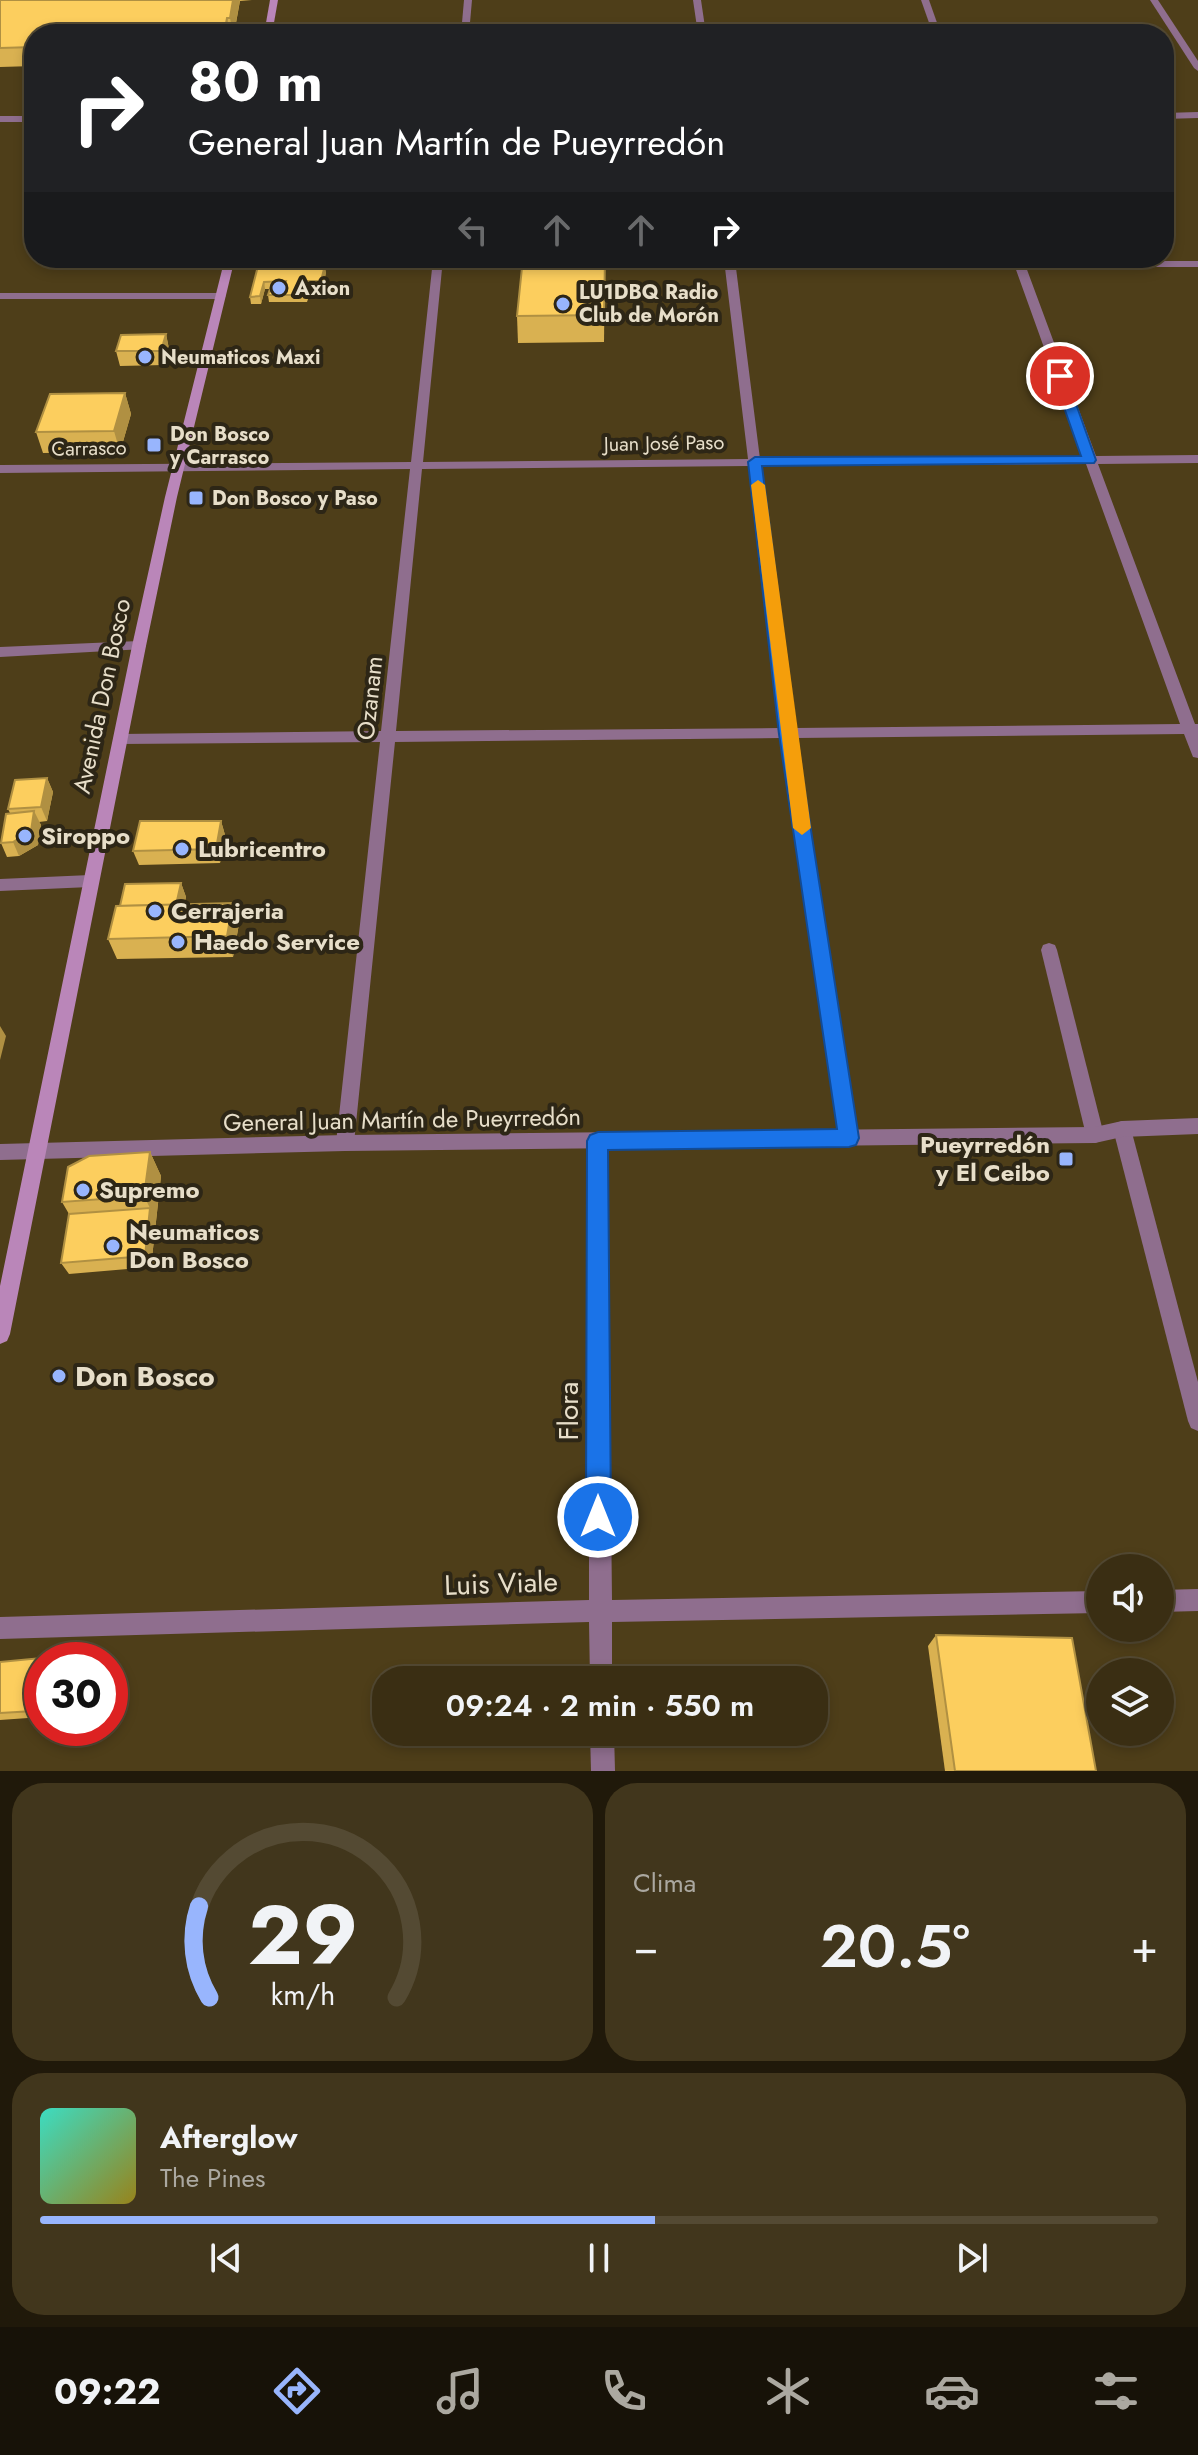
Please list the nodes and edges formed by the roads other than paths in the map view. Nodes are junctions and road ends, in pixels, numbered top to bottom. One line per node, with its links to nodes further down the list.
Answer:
1 (274, 0): 6 (main road)
2 (468, 0): 7 (street)
3 (697, 0): 8 (street)
4 (925, 0): 9 (street)
5 (1154, 0): 10 (street)
6 (270, 24)
7 (466, 24)
8 (701, 24)
9 (933, 24)
10 (1170, 24)
11 (1174, 31): 12 (street)
12 (1198, 68)
13 (1198, 115): 14 (street)
14 (1174, 116)
15 (0, 119): 16 (street)
16 (24, 119)
17 (1174, 264): 18 (street)
18 (1198, 264)
19 (228, 268): 24 (main road, Avenida Don Bosco)
20 (436, 268): 29 (street, Ozanam)
21 (731, 268): 27 (street)
22 (1021, 268): 26 (street)
23 (0, 296): 24 (street)
24 (221, 296): 28 (main road, Avenida Don Bosco)
25 (1198, 459): 26 (street, Juan José Paso)
26 (1089, 460): 27 (street, Juan José Paso); 33 (street)
27 (755, 462): 29 (street, Juan José Paso); 34 (street)
28 (179, 467): 29 (street, Juan José Paso); 30 (street, Carrasco); 31 (main road, Avenida Don Bosco)
29 (415, 467): 35 (street, Ozanam)
30 (0, 469)
31 (139, 646): 32 (street); 36 (main road, Avenida Don Bosco)
32 (0, 652)
33 (1194, 730): 34 (street); 37 (street)
34 (788, 734): 35 (street); 44 (street)
35 (388, 736): 36 (street); 46 (street, Ozanam)
36 (120, 739): 38 (main road, Avenida Don Bosco)
37 (1198, 753)
38 (90, 881): 39 (street); 47 (main road, Avenida Don Bosco)
39 (0, 885)
40 (1049, 950): 43 (street)
41 (1198, 1126): 42 (street, General Juan Martín de Pueyrredón)
42 (1122, 1129): 43 (street, General Juan Martín de Pueyrredón); 50 (street)
43 (1095, 1135): 44 (street, General Juan Martín de Pueyrredón)
44 (849, 1138): 45 (street, General Juan Martín de Pueyrredón)
45 (598, 1141): 46 (street, General Juan Martín de Pueyrredón); 54 (street, Flora)
46 (345, 1143): 47 (street, General Juan Martín de Pueyrredón)
47 (38, 1149): 48 (street, General Juan Martín de Pueyrredón); 49 (main road, Avenida Don Bosco)
48 (0, 1152)
49 (0, 1334)
50 (1198, 1421)
51 (1198, 1600): 52 (street)
52 (1174, 1601)
53 (1086, 1602): 54 (street, Luis Viale)
54 (599, 1611): 55 (street, Luis Viale); 56 (street, Flora)
55 (0, 1628)
56 (601, 1666)
57 (602, 1746): 58 (street)
58 (603, 1771)

